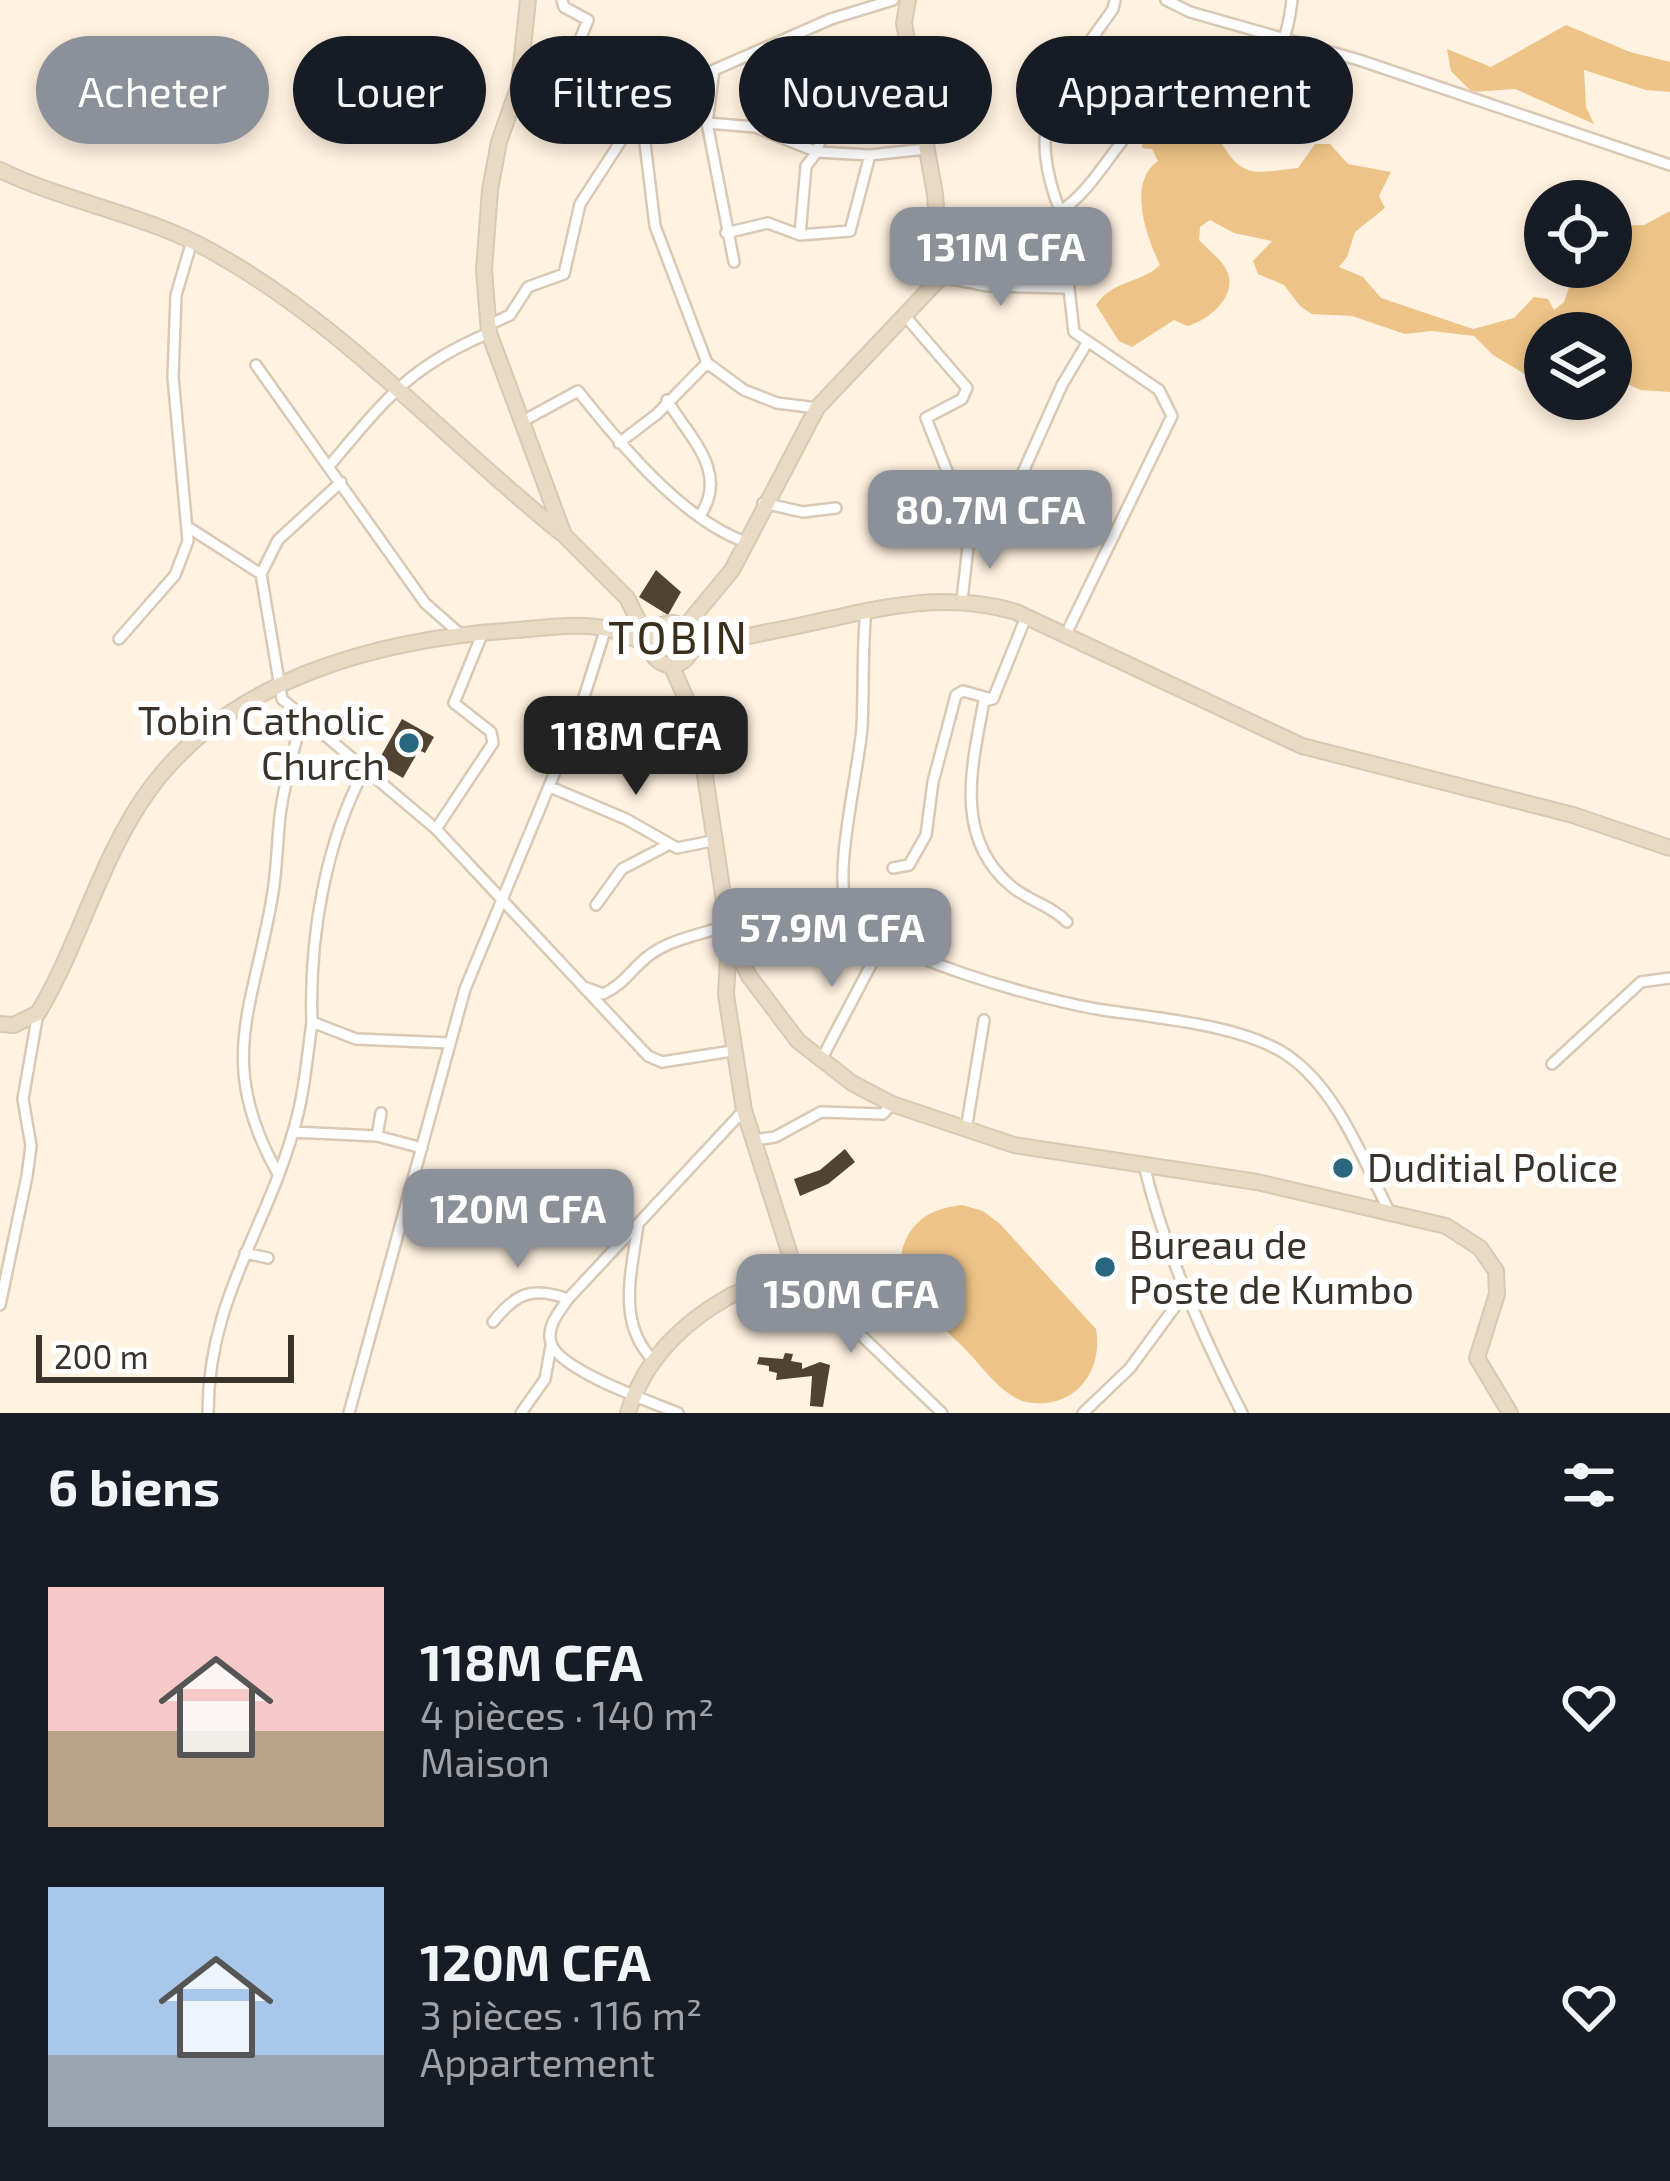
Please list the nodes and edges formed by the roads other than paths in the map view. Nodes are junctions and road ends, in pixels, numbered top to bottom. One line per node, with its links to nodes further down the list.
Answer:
1 (528, 0): 33 (street)
2 (562, 0): 9 (street)
3 (908, 0): 8 (street)
4 (1115, 0): 25 (street)
5 (1166, 0): 10 (street)
6 (1292, 0): 11 (street)
7 (892, 1): 8 (street); 13 (street)
8 (904, 22): 20 (street)
9 (583, 36)
10 (1280, 36)
11 (1287, 36)
12 (1353, 60): 23 (street)
13 (715, 70)
14 (715, 124): 21 (street)
15 (619, 144): 33 (street)
16 (645, 144): 35 (street)
17 (711, 144): 26 (street)
18 (819, 144): 21 (street)
19 (1116, 144): 25 (street)
20 (926, 149): 22 (street); 30 (street)
21 (817, 152): 22 (street); 27 (street)
22 (870, 154): 27 (street)
23 (1670, 166)
24 (0, 170): 28 (street)
25 (1060, 211): 31 (street)
26 (726, 233): 27 (street); 29 (street)
27 (800, 236)
28 (192, 241): 37 (street); 47 (street)
29 (734, 262)
30 (941, 277): 31 (street); 32 (street)
31 (1066, 287): 34 (street)
32 (906, 317): 39 (street); 48 (street)
33 (490, 328): 37 (street); 40 (street)
34 (1087, 343): 48 (street); 59 (street)
35 (706, 363): 38 (street); 39 (street)
36 (256, 365): 42 (street)
37 (398, 384): 42 (street); 49 (street)
38 (667, 400): 41 (street); 46 (street)
39 (817, 407): 44 (street)
40 (523, 421): 41 (street); 49 (street)
41 (619, 443): 46 (street)
42 (330, 465): 43 (street)
43 (341, 482): 51 (street); 58 (street)
44 (763, 503): 45 (street); 50 (street)
45 (836, 508)
46 (701, 514): 50 (street)
47 (190, 529): 51 (street); 60 (street)
48 (970, 529): 52 (street)
49 (564, 535): 61 (street)
50 (748, 543): 56 (street)
51 (260, 574): 64 (street)
52 (962, 600): 53 (street); 54 (street)
53 (866, 609): 62 (street); 78 (street)
54 (1026, 617): 59 (street); 65 (street)
55 (606, 628): 57 (street); 61 (street); 68 (street)
56 (685, 628): 61 (street); 62 (street)
57 (483, 632): 58 (street); 69 (street)
58 (459, 633): 64 (street)
59 (1065, 635): 72 (street)
60 (119, 639)
61 (650, 645): 63 (street)
62 (692, 650): 63 (street)
63 (671, 665): 70 (street)
64 (280, 684): 66 (street); 81 (street)
65 (993, 699): 73 (street); 76 (street)
66 (302, 717): 67 (street); 100 (street)
67 (364, 769): 69 (street); 83 (street)
68 (550, 787): 71 (street); 74 (street)
69 (436, 829): 74 (street)
70 (717, 840): 71 (street); 77 (street)
71 (668, 845): 75 (street)
72 (1670, 848)
73 (893, 868)
74 (503, 897): 80 (street); 85 (street)
75 (596, 905)
76 (1066, 922)
77 (728, 929): 80 (street); 86 (street); 87 (street)
78 (883, 942): 87 (street); 101 (street)
79 (1670, 978): 88 (street)
80 (585, 987): 86 (street)
81 (38, 1013): 84 (street); 108 (street)
82 (984, 1020): 92 (street)
83 (312, 1022): 85 (street); 93 (street)
84 (0, 1024)
85 (450, 1043): 97 (street)
86 (732, 1051): 90 (street)
87 (820, 1060): 89 (street)
88 (1552, 1064)
89 (892, 1104): 92 (street); 95 (street)
90 (744, 1110): 96 (street); 102 (street)
91 (381, 1113): 94 (street)
92 (965, 1130): 99 (street)
93 (293, 1132): 94 (street); 100 (street)
94 (377, 1136): 97 (street)
95 (775, 1137): 96 (street); 98 (street)
96 (754, 1139): 98 (street)
97 (422, 1148): 116 (street)
98 (763, 1160): 105 (street)
99 (1144, 1165): 101 (street); 106 (street)
100 (277, 1172): 103 (street)
101 (1390, 1213): 123 (street)
102 (638, 1224): 107 (street); 111 (street)
103 (245, 1253): 104 (street); 115 (street)
104 (268, 1258)
105 (790, 1267): 111 (street); 120 (street)
106 (1188, 1289): 121 (street); 122 (street)
107 (568, 1299): 109 (street); 110 (street)
108 (0, 1304)
109 (493, 1322)
110 (551, 1346): 112 (street); 113 (street)
111 (653, 1360): 114 (street)
112 (568, 1365): 113 (street); 114 (street)
113 (545, 1379): 117 (street)
114 (634, 1393): 118 (street); 119 (street)
115 (208, 1413)
116 (349, 1413)
117 (521, 1413)
118 (628, 1413)
119 (678, 1413)
120 (942, 1413)
121 (1083, 1413)
122 (1242, 1413)
123 (1510, 1413)

